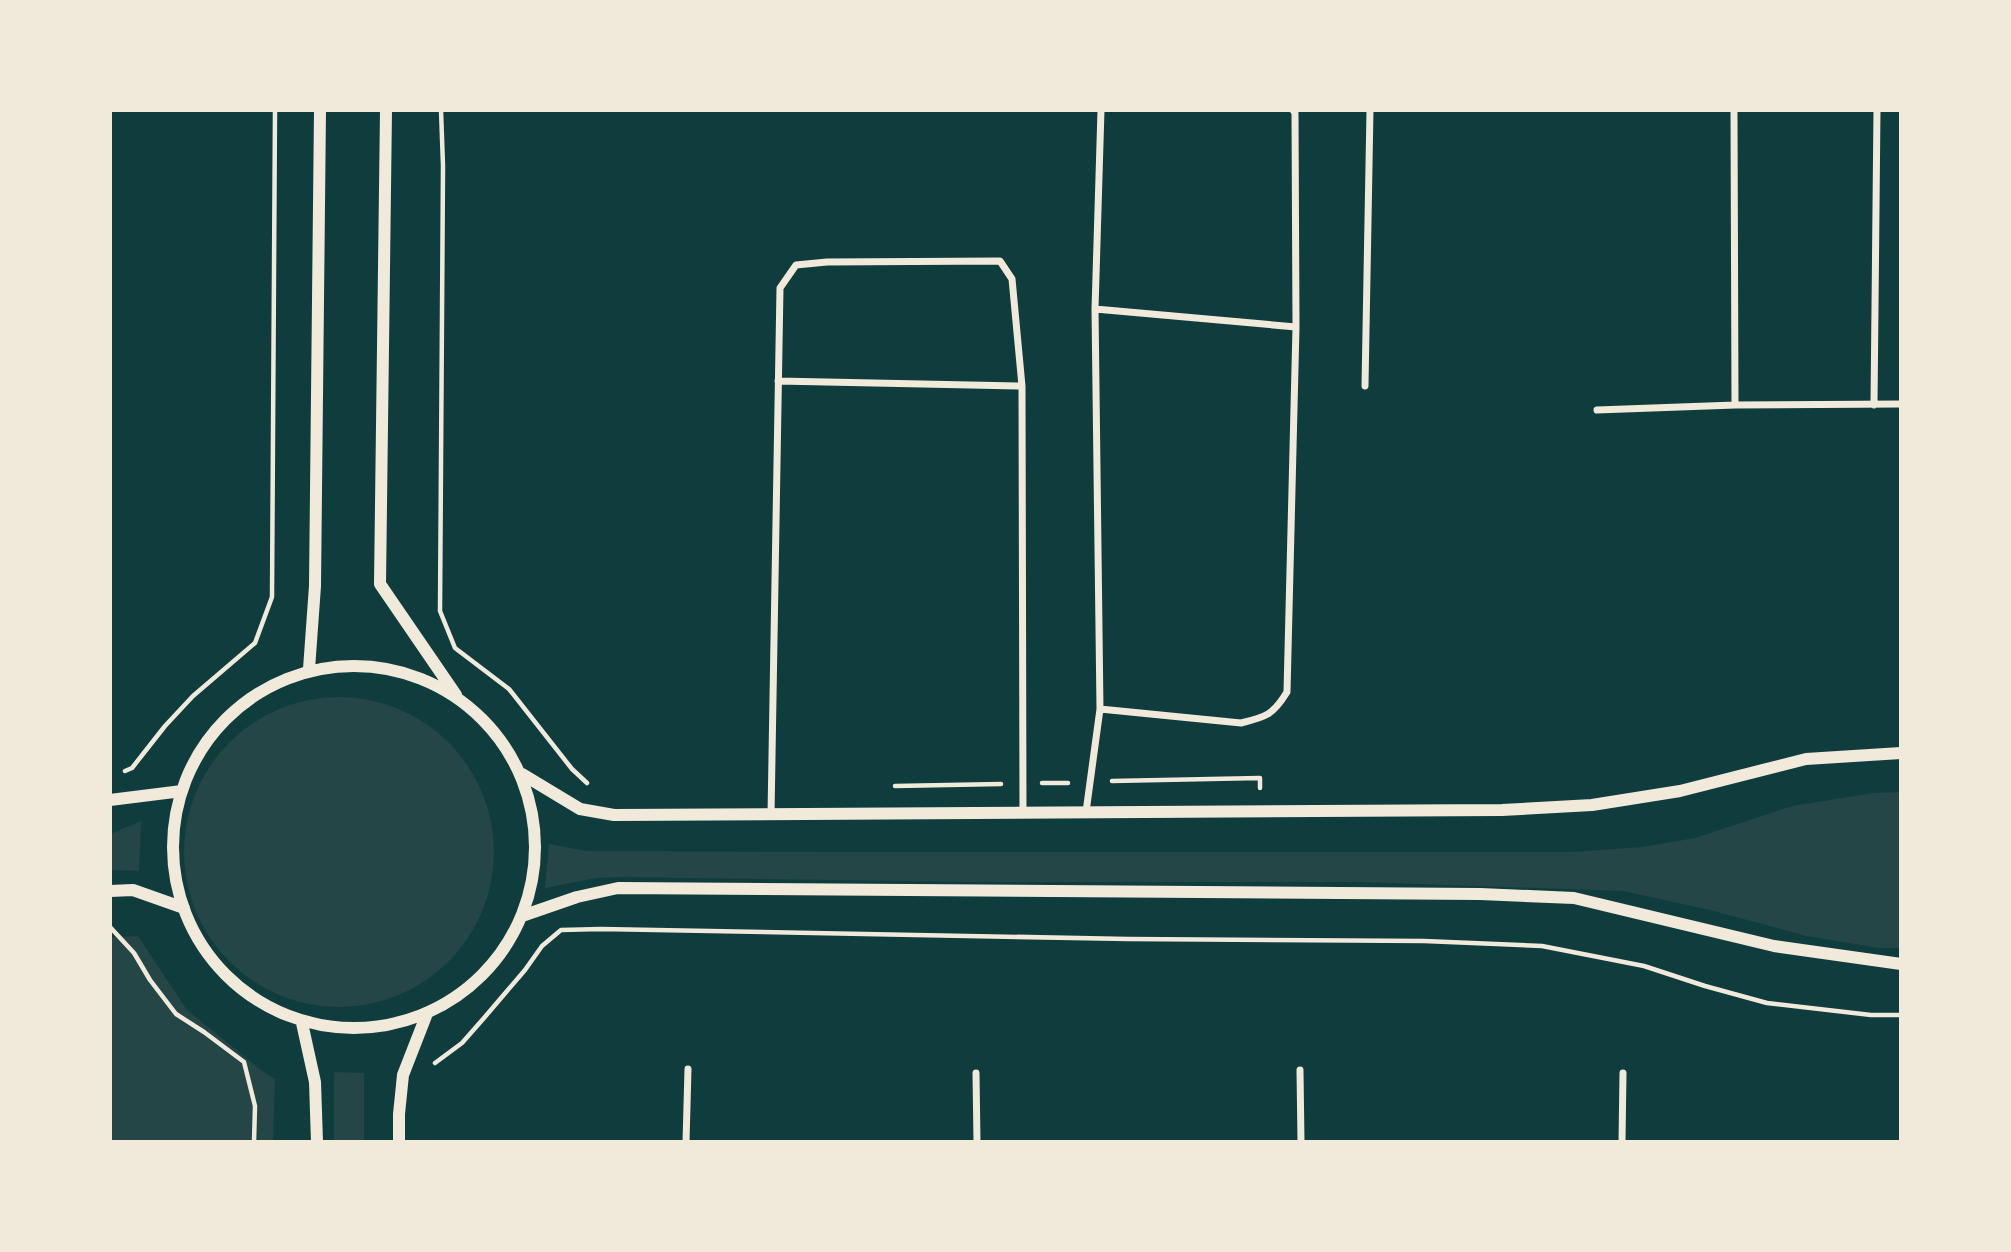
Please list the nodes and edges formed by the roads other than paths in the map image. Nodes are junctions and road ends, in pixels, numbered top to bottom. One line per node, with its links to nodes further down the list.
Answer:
1 (320, 110): 17 (street)
2 (386, 110): 18 (street)
3 (1101, 110): 8 (street)
4 (1293, 110): 9 (street)
5 (1370, 110): 12 (street)
6 (1734, 110): 14 (street)
7 (1877, 110): 15 (street)
8 (1095, 309): 9 (street); 19 (street)
9 (1296, 327): 19 (street)
10 (778, 381): 11 (street); 11 (street); 26 (street)
11 (1022, 386): 25 (street)
12 (1365, 386)
13 (1901, 404): 15 (street)
14 (1735, 405): 15 (street); 16 (street)
15 (1874, 405)
16 (1597, 410)
17 (309, 669): 18 (street); 22 (street)
18 (456, 696): 21 (street)
19 (1100, 709): 24 (street)
20 (1901, 752): 24 (street)
21 (522, 774): 26 (street); 29 (street)
22 (182, 791): 23 (street); 28 (street)
23 (110, 800)
24 (1086, 812): 25 (street)
25 (1023, 813): 26 (street)
26 (771, 815)
27 (110, 891): 28 (street)
28 (184, 908): 32 (street)
29 (522, 916): 30 (street); 31 (street)
30 (1901, 964)
31 (426, 1016): 32 (street); 38 (street)
32 (303, 1023): 37 (street)
33 (688, 1069): 39 (street)
34 (1300, 1070): 41 (street)
35 (976, 1073): 40 (street)
36 (1623, 1073): 42 (street)
37 (317, 1142)
38 (399, 1142)
39 (686, 1142)
40 (977, 1142)
41 (1301, 1142)
42 (1622, 1142)

